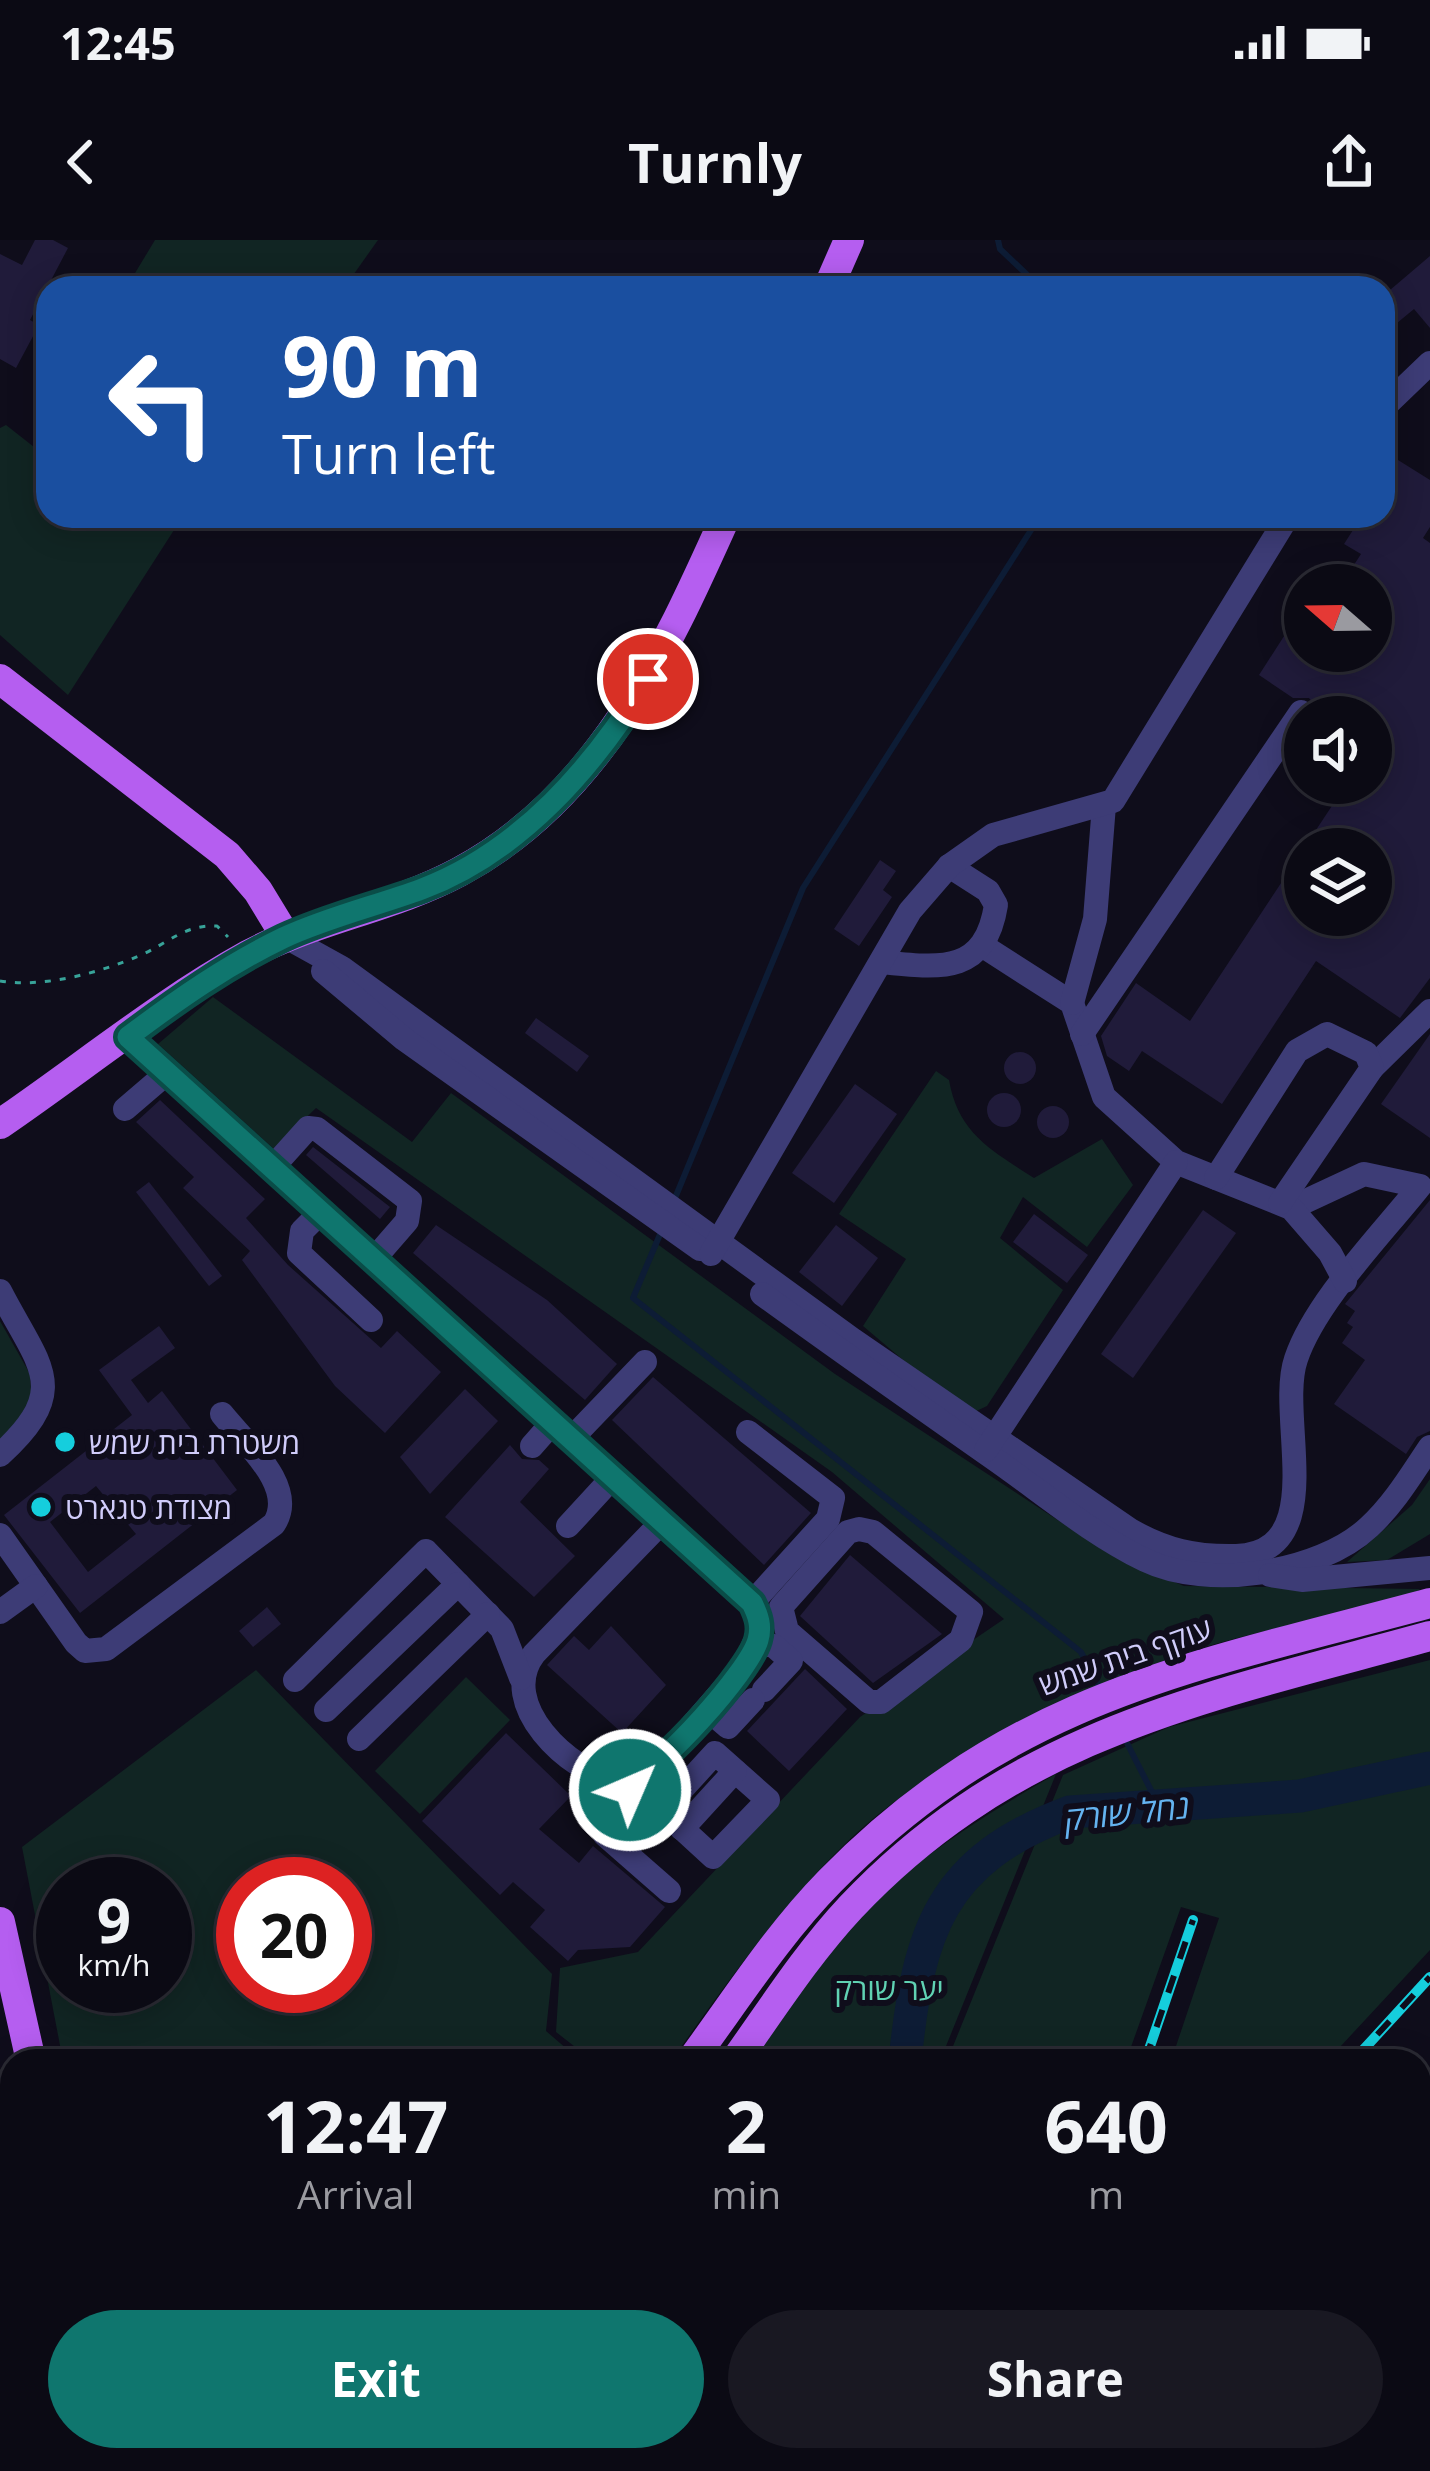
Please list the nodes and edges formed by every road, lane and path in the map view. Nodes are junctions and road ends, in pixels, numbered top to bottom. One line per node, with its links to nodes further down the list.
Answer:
1 (849, 240): 2 (main road)
2 (833, 276)
3 (1430, 363): 4 (street)
4 (1395, 396)
5 (721, 528): 11 (main road)
6 (1281, 528): 9 (street)
7 (0, 679): 11 (main road)
8 (1284, 737): 18 (street)
9 (1104, 805): 10 (street); 16 (street)
10 (950, 866): 12 (street); 14 (street)
11 (286, 937): 13 (main road); 29 (street)
12 (983, 946): 14 (street); 16 (street)
13 (246, 956): 15 (path); 19 (main road)
14 (881, 962): 29 (street)
15 (0, 981)
16 (1072, 1003): 18 (street)
17 (1430, 1011): 20 (street)
18 (1082, 1034): 24 (street)
19 (128, 1037): 21 (street); 23 (main road)
20 (1372, 1068): 26 (street); 27 (street)
21 (167, 1073): 22 (street); 25 (street)
22 (125, 1109)
23 (0, 1124)
24 (1176, 1162): 26 (street); 38 (street)
25 (272, 1168): 28 (street); 30 (street)
26 (1216, 1178): 27 (street)
27 (1285, 1205): 31 (street); 31 (street)
28 (321, 1212): 30 (street); 33 (street)
29 (715, 1249): 38 (street)
30 (374, 1259): 36 (street)
31 (1345, 1281): 38 (street)
32 (0, 1291): 41 (street)
33 (371, 1320)
34 (645, 1362): 36 (street)
35 (222, 1414): 51 (street)
36 (563, 1430): 39 (street); 42 (street)
37 (748, 1432): 54 (street)
38 (990, 1445): 48 (street)
39 (532, 1446)
40 (1430, 1447): 48 (street)
41 (0, 1455)
42 (614, 1476): 43 (street); 44 (street)
43 (663, 1520): 54 (street); 56 (street)
44 (568, 1526)
45 (0, 1535): 51 (street)
46 (1430, 1555): 49 (street)
47 (1430, 1568): 49 (street)
48 (1262, 1573): 49 (street)
49 (1392, 1574)
50 (458, 1584): 55 (street); 59 (street); 61 (street)
51 (36, 1586): 53 (street)
52 (1430, 1603): 70 (main road, עוקף בית שמש)
53 (0, 1612)
54 (762, 1618): 54 (street); 60 (street); 60 (street)
55 (495, 1622): 56 (street); 58 (street); 62 (street)
56 (554, 1634): 58 (street)
57 (1430, 1636): 71 (main road, עוקף בית שמש)
58 (521, 1678): 64 (street)
59 (296, 1680)
60 (706, 1708): 64 (street)
61 (326, 1710)
62 (358, 1739)
63 (735, 1771): 65 (street); 66 (street); 66 (street)
64 (630, 1786): 65 (street); 67 (street)
65 (662, 1810): 66 (street)
66 (682, 1829)
67 (669, 1891)
68 (0, 1922): 69 (main road)
69 (28, 2049)
70 (700, 2049)
71 (744, 2049)

